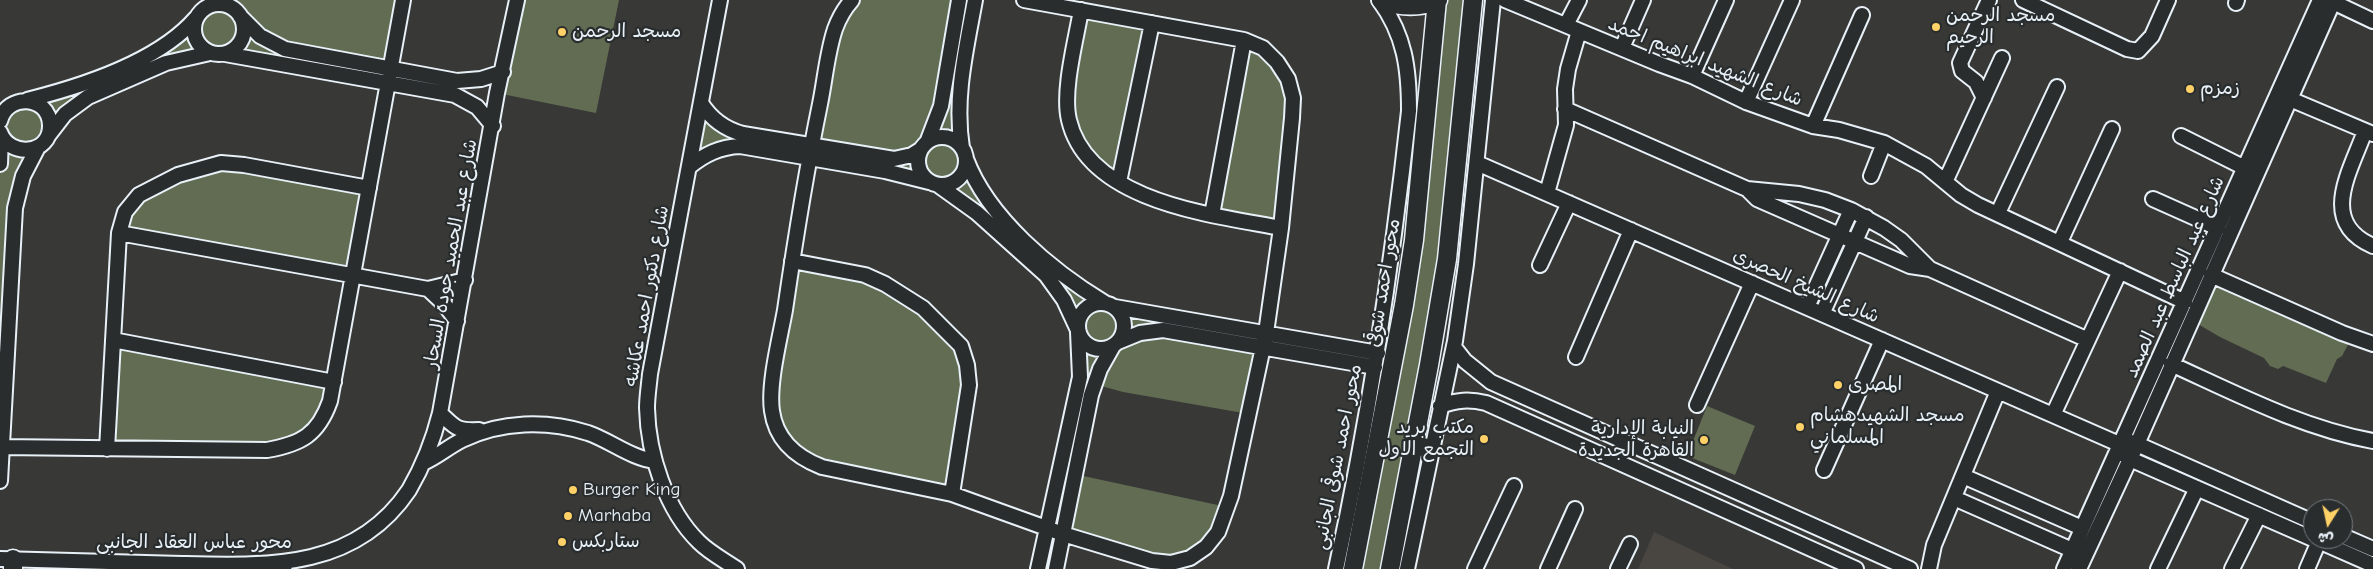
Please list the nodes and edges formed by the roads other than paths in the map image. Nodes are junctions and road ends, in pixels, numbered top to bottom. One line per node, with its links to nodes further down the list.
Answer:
1 (403, 0): 34 (street)
2 (517, 0): 33 (street, شارع عبد الحميد جوده السحار)
3 (720, 0): 42 (street, شارع دكتور احمد عكاشه)
4 (852, 0): 55 (street)
5 (959, 0): 53 (street)
6 (975, 0): 56 (street)
7 (1024, 0): 23 (street)
8 (1380, 0): 9 (main road); 105 (street, محور احمد شوقى الجانبى)
9 (1437, 0): 130 (main road, محور احمد شوقى)
10 (1473, 0): 121 (main road)
11 (1493, 0): 57 (street)
12 (1505, 0): 27 (street, شارع الشهيد ابراهيم احمد)
13 (1579, 0): 27 (street)
14 (1643, 0): 29 (street)
15 (1726, 0): 35 (street)
16 (1792, 0): 41 (street)
17 (1989, 0): 37 (street)
18 (2023, 0): 19 (street)
19 (2168, 0)
20 (2329, 1): 25 (street); 38 (street, شارع عبد الباسط عبد الصمد); 60 (street, شارع عبد الباسط عبد الصمد)
21 (202, 9): 22 (street); 30 (street); 39 (street)
22 (238, 9): 31 (street); 34 (street)
23 (1081, 10): 26 (street); 62 (street)
24 (1862, 15): 46 (street)
25 (2373, 21)
26 (1152, 23): 28 (street); 62 (street)
27 (1573, 28): 29 (street, شارع الشهيد ابراهيم احمد); 43 (street)
28 (1244, 40): 72 (street); 74 (street)
29 (1622, 48): 35 (street, شارع الشهيد ابراهيم احمد)
30 (210, 53): 31 (street); 50 (street)
31 (225, 54): 34 (street)
32 (2002, 58): 37 (street)
33 (503, 72): 34 (street); 45 (street, شارع عبد الحميد جوده السحار)
34 (389, 76): 45 (street); 65 (street)
35 (1692, 76): 41 (street, شارع الشهيد ابراهيم احمد)
36 (2057, 87): 71 (street)
37 (1984, 98): 63 (street)
38 (2290, 99): 48 (street); 87 (street, شارع عبد الباسط عبد الصمد)
39 (21, 101): 40 (street); 44 (street); 50 (street)
40 (0, 102)
41 (1746, 102): 46 (street, شارع الشهيد ابراهيم احمد)
42 (701, 103): 55 (street); 59 (street, شارع دكتور احمد عكاشه)
43 (1565, 109): 66 (street); 67 (street)
44 (0, 121)
45 (493, 126): 88 (street, شارع عبد الحميد جوده السحار)
46 (1813, 126): 52 (street, شارع الشهيد ابراهيم احمد)
47 (2112, 128): 80 (street)
48 (2369, 132): 81 (street)
49 (1, 134): 54 (street); 58 (street)
50 (48, 136): 54 (street)
51 (2181, 136): 60 (street)
52 (1884, 143): 61 (street); 63 (street, شارع الشهيد ابراهيم احمد)
53 (924, 145): 55 (street); 56 (street); 64 (street)
54 (38, 147): 122 (street)
55 (811, 152): 59 (street); 64 (street); 82 (street)
56 (964, 154): 64 (street); 92 (street)
57 (1477, 163): 67 (street, شارع الشيخ الحصرى); 104 (street)
58 (0, 164)
59 (689, 167): 126 (street, شارع دكتور احمد عكاشه)
60 (2245, 168): 75 (street, شارع عبد الباسط عبد الصمد)
61 (1871, 176)
62 (1119, 182): 72 (street)
63 (1945, 182): 71 (street, شارع الشهيد ابراهيم احمد)
64 (934, 184): 96 (street)
65 (368, 188): 77 (street); 86 (street)
66 (1746, 189): 70 (street); 78 (street)
67 (1547, 193): 69 (street, شارع الشيخ الحصرى)
68 (2153, 199): 75 (street)
69 (1569, 203): 76 (street, شارع الشيخ الحصرى); 83 (street)
70 (1851, 210): 73 (street); 78 (street)
71 (1998, 214): 80 (street, شارع الشهيد ابراهيم احمد)
72 (1212, 215): 74 (street)
73 (1866, 217): 79 (street); 84 (street)
74 (1281, 228): 97 (street)
75 (2218, 228): 91 (street, شارع عبد الباسط عبد الصمد)
76 (1631, 230): 89 (street, شارع الشيخ الحصرى); 106 (street)
77 (119, 233): 86 (street); 98 (street)
78 (1840, 235): 79 (street); 93 (street)
79 (1855, 242): 84 (street); 94 (street)
80 (2060, 242): 85 (street, شارع الشهيد ابراهيم احمد)
81 (2373, 246)
82 (792, 261): 134 (street); 134 (street)
83 (1540, 265)
84 (1930, 269): 100 (street)
85 (2120, 271): 91 (street, شارع الشهيد ابراهيم احمد); 100 (street)
86 (352, 275): 90 (street); 109 (street)
87 (2211, 275): 102 (street); 107 (street, شارع عبد الباسط عبد الصمد)
88 (465, 280): 90 (street); 95 (street, شارع عبد الحميد جوده السحار)
89 (1752, 283): 93 (street, شارع الشيخ الحصرى); 112 (street)
90 (428, 289): 95 (street)
91 (2185, 302): 119 (street, شارع عبد الباسط عبد الصمد)
92 (1110, 304): 96 (street); 97 (street); 101 (street)
93 (1807, 307): 94 (street, شارع الشيخ الحصرى)
94 (1822, 314): 99 (street, شارع الشيخ الحصرى)
95 (457, 321): 114 (street, شارع عبد الحميد جوده السحار)
96 (1078, 330): 101 (street); 140 (street)
97 (1266, 333): 103 (street); 105 (street)
98 (113, 340): 109 (street); 124 (street)
99 (1882, 340): 110 (street, شارع الشيخ الحصرى); 128 (street)
100 (2088, 340): 115 (street)
101 (1116, 344): 103 (street); 142 (street)
102 (2373, 344)
103 (1264, 347): 108 (street); 142 (street)
104 (1454, 347): 111 (street); 113 (street)
105 (1378, 353): 108 (street, محور احمد شوقى الجانبى)
106 (1576, 357)
107 (2171, 364): 118 (street); 120 (street, شارع عبد الباسط عبد الصمد)
108 (1375, 367): 130 (street, محور احمد شوقى الجانبى)
109 (334, 382): 124 (street)
110 (1998, 391): 115 (street, شارع الشيخ الحصرى); 129 (street)
111 (1542, 404): 116 (street); 164 (street)
112 (1697, 405)
113 (1440, 406): 116 (street); 123 (street)
114 (440, 413): 117 (street); 127 (street, شارع عبد الحميد جوده السحار)
115 (2053, 415): 119 (street, شارع الشيخ الحصرى)
116 (1534, 423): 163 (street)
117 (484, 430): 126 (street); 127 (street)
118 (2373, 441)
119 (2119, 444): 120 (street, شارع الشيخ الحصرى); 125 (street); 141 (street, شارع عبد الباسط عبد الصمد)
120 (2137, 444): 125 (street, شارع عبد الباسط عبد الصمد); 139 (street, شارع الشيخ الحصرى)
121 (1414, 445): 123 (main road); 158 (main road)
122 (1, 447): 124 (street); 131 (street)
123 (1432, 448): 159 (street)
124 (107, 449)
125 (2130, 460): 133 (street); 167 (street, شارع عبد الباسط عبد الصمد)
126 (655, 461): 153 (street, شارع دكتور احمد عكاشه)
127 (423, 463): 136 (street, شارع عبد الحميد جوده السحار)
128 (1824, 470)
129 (1963, 476): 135 (street); 141 (street)
130 (1362, 480): 156 (street, محور احمد شوقى الجانبى); 157 (main road, محور احمد شوقى)
131 (0, 481)
132 (1514, 486): 160 (street)
133 (2197, 488): 138 (street); 168 (street)
134 (952, 494): 140 (street)
135 (1954, 498): 149 (street); 165 (street)
136 (399, 506): 152 (street, محور عباس العقاد الجانبى)
137 (1575, 509): 161 (street)
138 (2259, 515): 143 (street); 169 (street)
139 (2303, 518)
140 (1047, 528): 142 (street); 154 (street)
141 (2082, 528): 149 (street, شارع عبد الباسط عبد الصمد)
142 (1063, 534): 155 (street)
143 (2303, 535)
144 (2353, 540): 148 (street)
145 (1630, 544): 162 (street)
146 (2313, 549): 170 (street)
147 (2336, 549): 151 (street)
148 (2373, 549)
149 (2072, 550): 166 (street, شارع عبد الباسط عبد الصمد)
150 (9, 562): 152 (street, محور عباس العقاد الجانبى)
151 (2373, 565)
152 (283, 567)
153 (737, 569)
154 (1038, 569)
155 (1056, 569)
156 (1336, 569)
157 (1353, 569)
158 (1390, 569)
159 (1407, 569)
160 (1475, 569)
161 (1548, 569)
162 (1618, 569)
163 (1856, 569)
164 (1910, 569)
165 (1929, 569)
166 (2064, 569)
167 (2079, 569)
168 (2158, 569)
169 (2232, 569)
170 (2307, 569)

